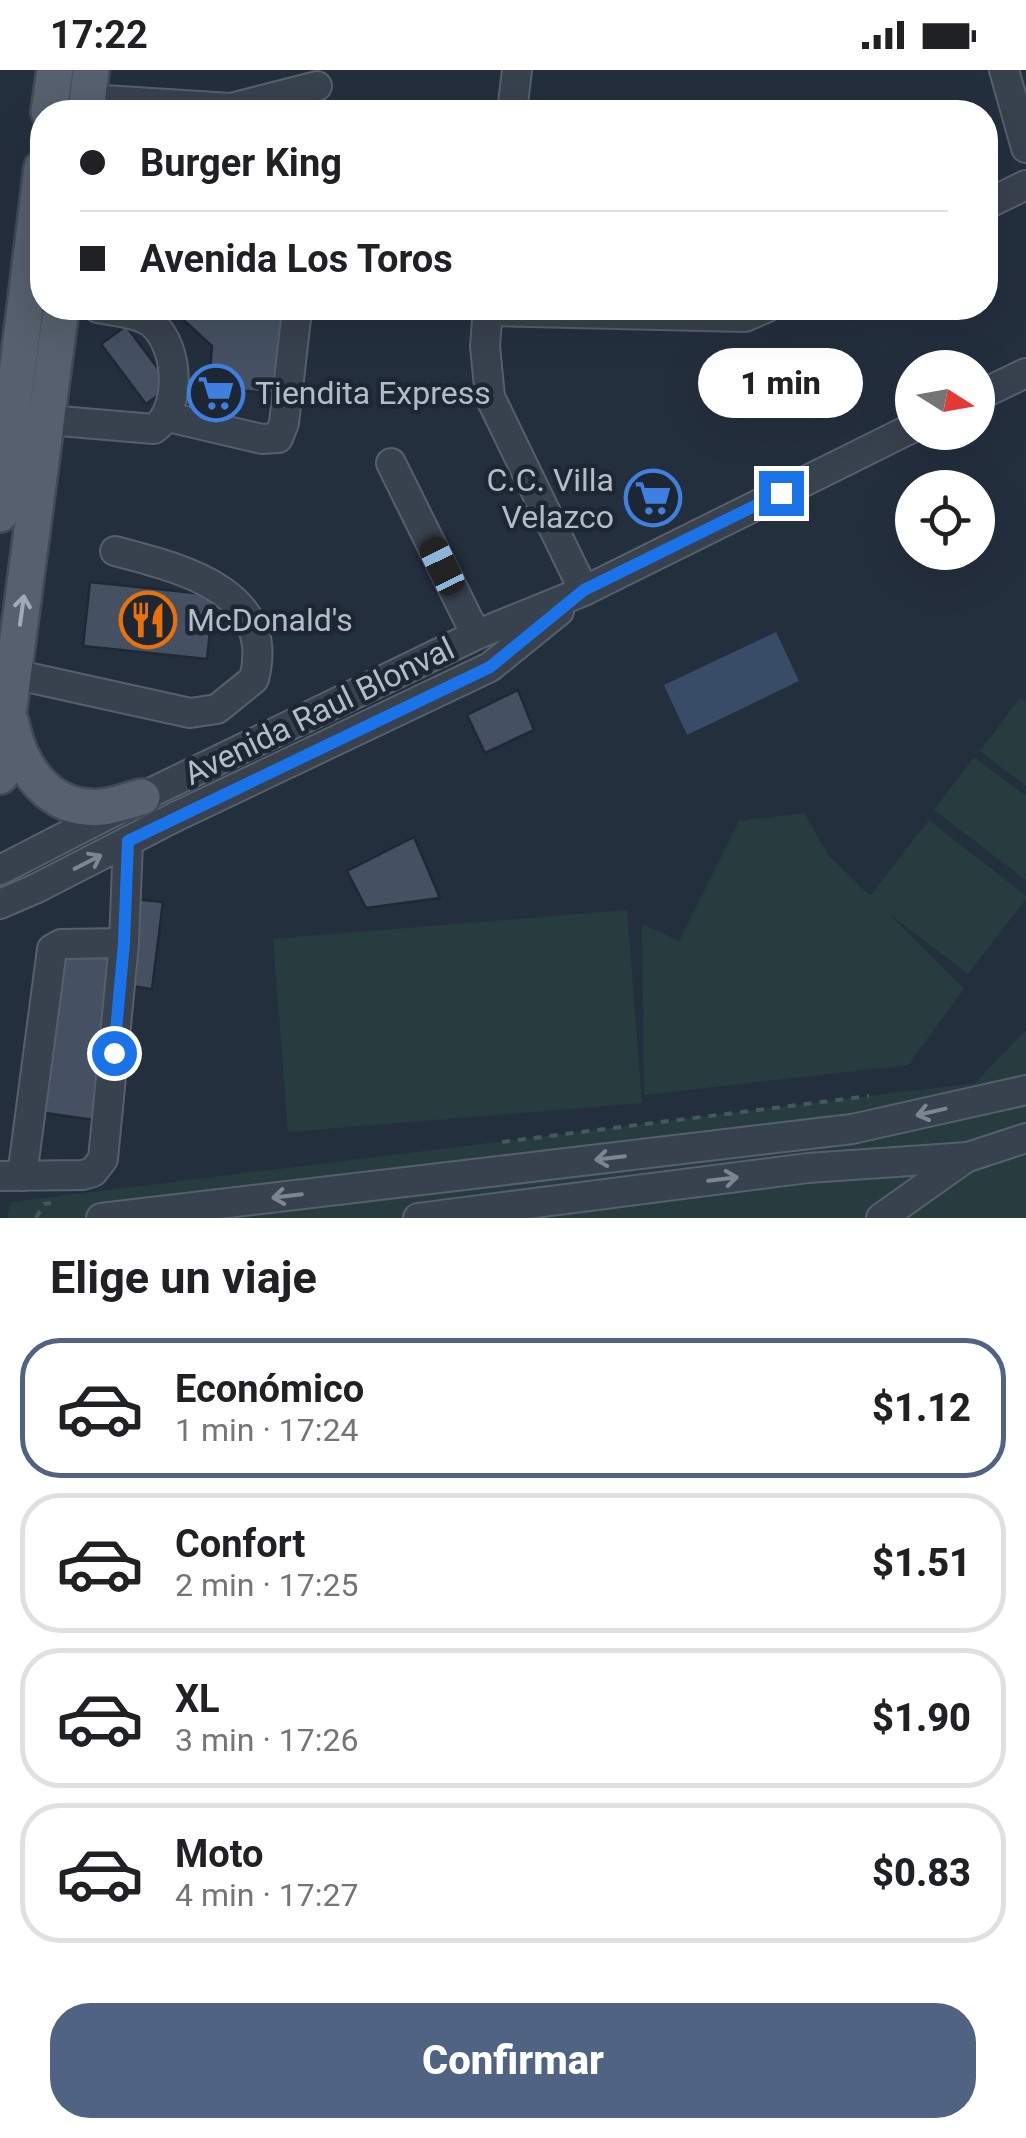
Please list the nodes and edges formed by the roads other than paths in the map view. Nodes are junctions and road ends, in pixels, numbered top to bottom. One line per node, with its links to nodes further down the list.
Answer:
1 (54, 70): 6 (main road)
2 (517, 70): 9 (street)
3 (1004, 70): 10 (street)
4 (318, 86): 8 (street)
5 (88, 94): 7 (street)
6 (50, 100)
7 (149, 100)
8 (263, 100)
9 (513, 100)
10 (1026, 148)
11 (1026, 185): 12 (street)
12 (998, 199)
13 (30, 230): 18 (main road)
14 (60, 320): 22 (main road)
15 (146, 320): 21 (street)
16 (296, 320): 21 (street)
17 (487, 320): 27 (street)
18 (11, 328): 25 (main road)
19 (1026, 373): 20 (street)
20 (995, 388)
21 (168, 417): 22 (street)
22 (48, 420): 29 (main road, one-way to 22)
23 (895, 436): 27 (street)
24 (391, 463): 28 (street)
25 (0, 514)
26 (114, 551): 29 (street)
27 (584, 590): 28 (street, Avenida Raul Blonval); 33 (street, Avenida Raul Blonval)
28 (476, 636): 32 (street, Avenida Raul Blonval)
29 (13, 674): 30 (main road)
30 (9, 712): 31 (main road); 32 (main road)
31 (0, 776)
32 (142, 797): 34 (street, Avenida Raul Blonval)
33 (128, 841): 35 (street, Avenida Raul Blonval, one-way to 33); 36 (street)
34 (0, 870)
35 (0, 904)
36 (124, 943): 40 (street); 40 (street)
37 (1026, 1090): 41 (street, one-way to 41)
38 (1026, 1138): 39 (street)
39 (968, 1156): 42 (street, one-way to 39); 43 (street)
40 (11, 1176)
41 (101, 1218)
42 (418, 1218)
43 (881, 1218)

